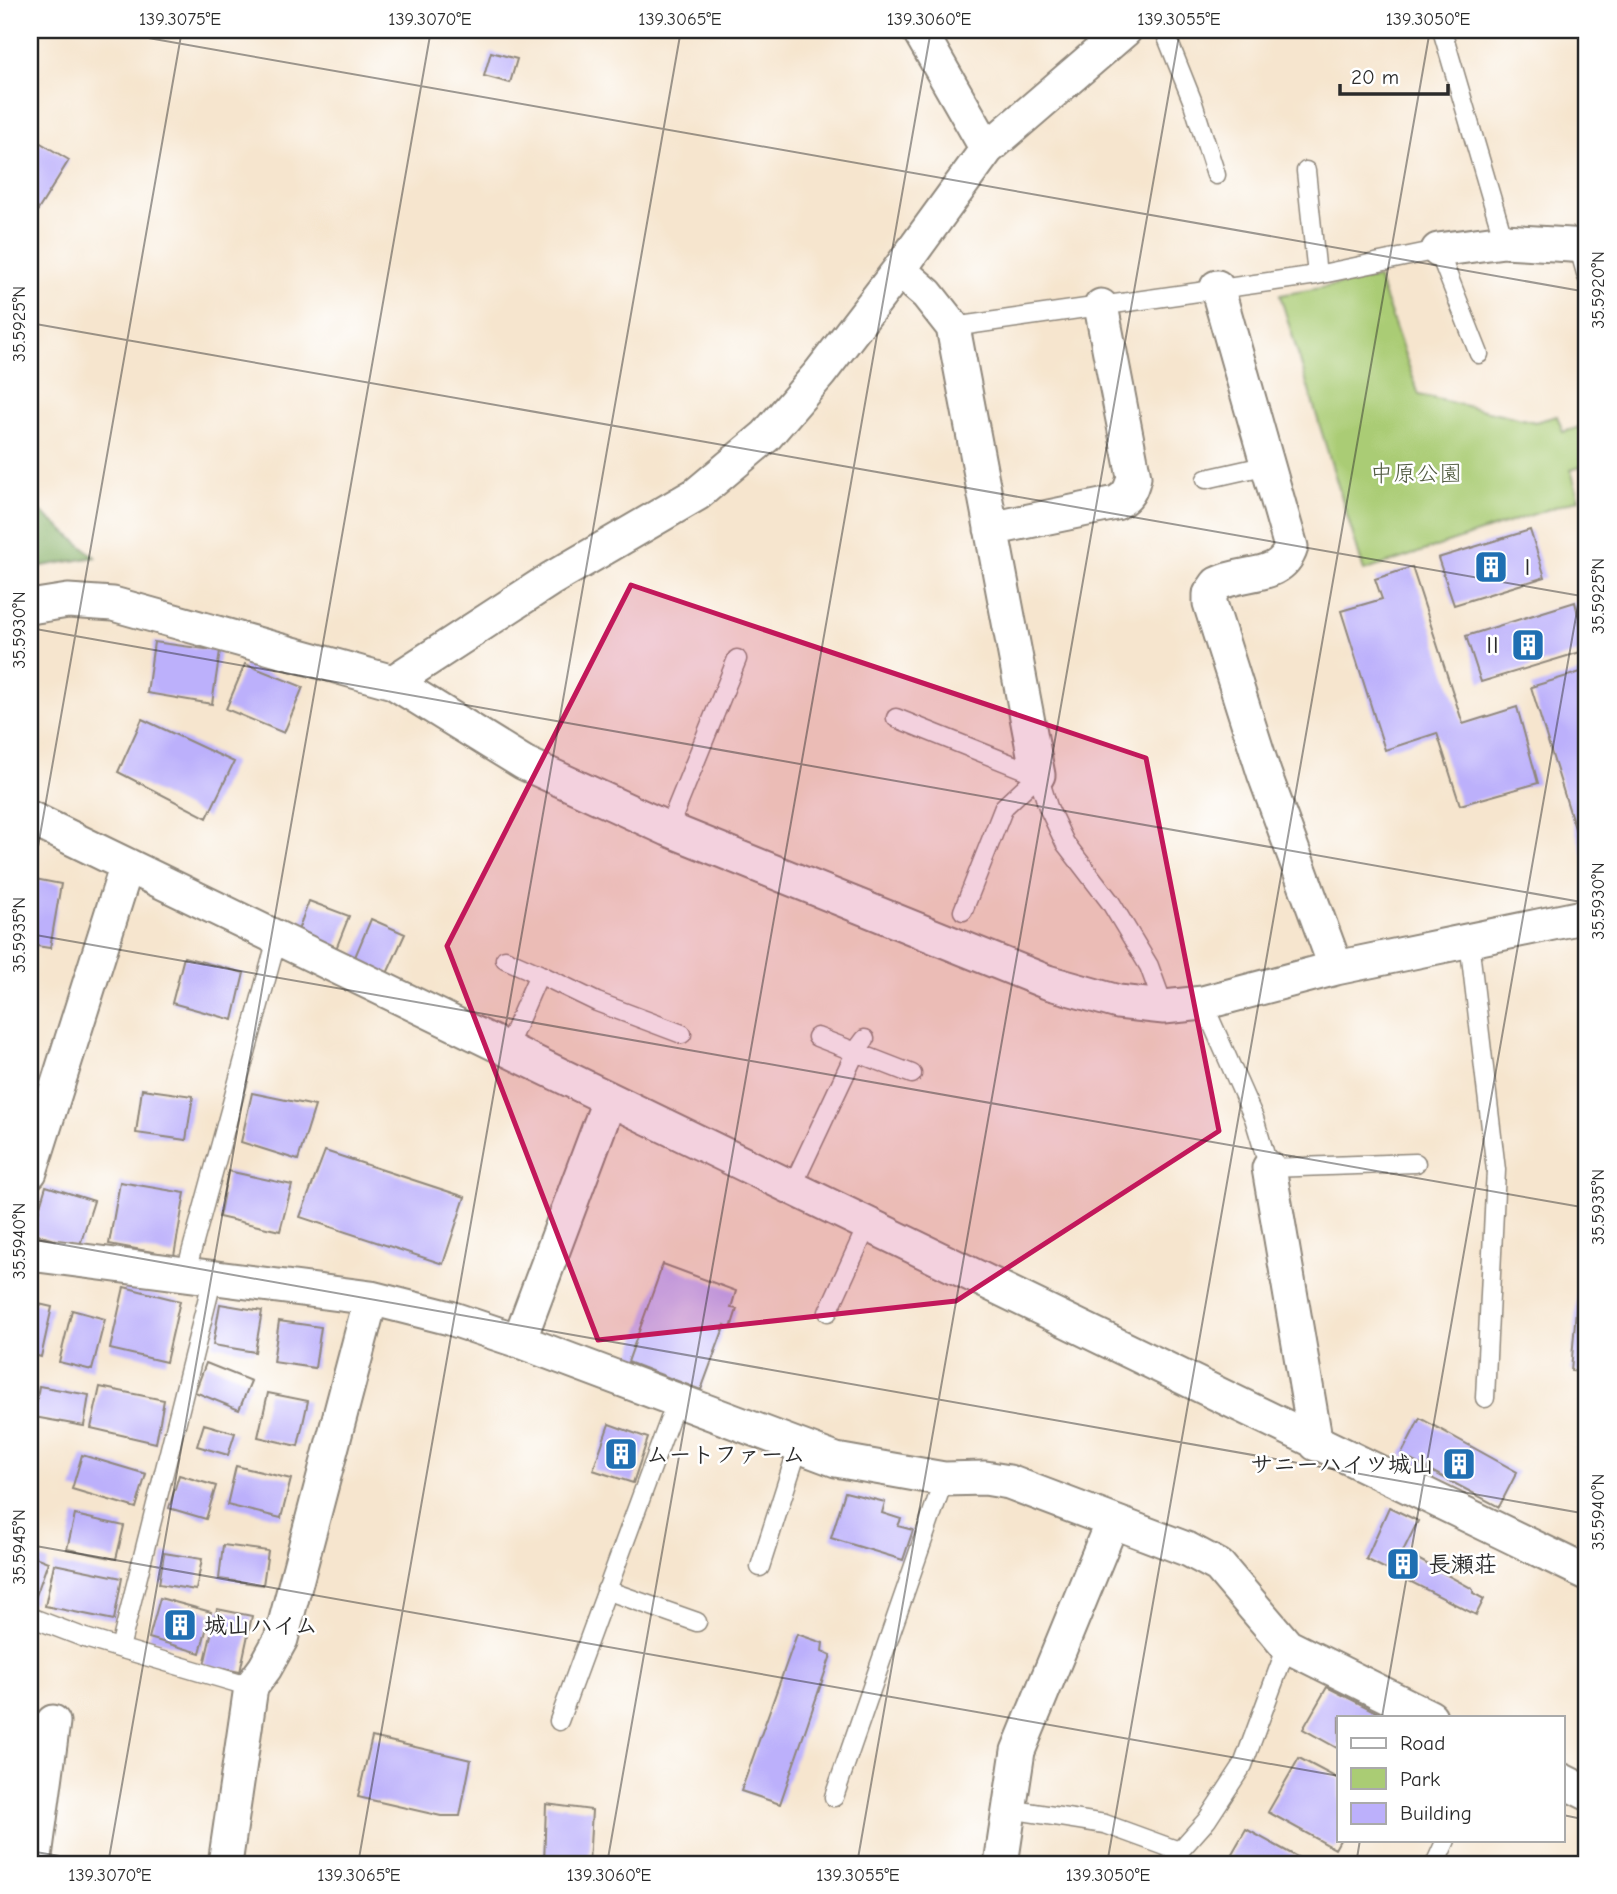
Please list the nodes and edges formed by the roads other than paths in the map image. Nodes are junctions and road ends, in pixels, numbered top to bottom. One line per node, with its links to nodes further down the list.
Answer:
1 (919, 30): 5 (street)
2 (1125, 30): 5 (street)
3 (1164, 30): 7 (lane)
4 (1442, 30): 8 (lane)
5 (987, 149): 11 (street)
6 (1306, 171): 12 (lane)
7 (1216, 175)
8 (1504, 241): 9 (street); 10 (street)
9 (1583, 246): 13 (lane)
10 (1438, 250): 12 (lane); 17 (lane)
11 (899, 270): 16 (street); 23 (street)
12 (1317, 275): 14 (lane)
13 (1587, 277)
14 (1217, 287): 15 (lane); 18 (street)
15 (1101, 306): 16 (lane); 20 (street)
16 (953, 327): 20 (street)
17 (1479, 354)
18 (1268, 465): 19 (lane); 34 (street)
19 (1206, 479)
20 (991, 529): 25 (street)
21 (30, 607): 23 (street)
22 (737, 659): 27 (lane)
23 (393, 682): 27 (street)
24 (896, 719): 25 (lane)
25 (1038, 775): 29 (lane); 37 (lane)
26 (30, 818): 28 (street)
27 (668, 829): 37 (street)
28 (127, 865): 31 (street); 46 (street)
29 (963, 911)
30 (1587, 916): 32 (street)
31 (276, 939): 41 (street); 50 (lane)
32 (1469, 941): 34 (street); 54 (lane)
33 (505, 959): 35 (lane)
34 (1336, 968): 36 (street)
35 (539, 974): 38 (lane); 41 (lane)
36 (1203, 1003): 37 (street); 45 (lane)
37 (1164, 1007)
38 (682, 1034)
39 (817, 1037): 40 (lane)
40 (860, 1045): 42 (lane); 47 (lane)
41 (506, 1050): 43 (street)
42 (912, 1073)
43 (609, 1101): 47 (street); 53 (street)
44 (1416, 1163): 45 (lane)
45 (1269, 1168): 56 (street)
46 (30, 1172)
47 (792, 1187): 48 (street)
48 (868, 1224): 52 (lane); 56 (street)
49 (30, 1254): 50 (street)
50 (199, 1276): 51 (street); 66 (lane)
51 (371, 1298): 53 (street); 67 (street)
52 (828, 1312)
53 (519, 1341): 55 (street)
54 (1485, 1398)
55 (676, 1402): 57 (street); 62 (lane)
56 (1317, 1444): 61 (street)
57 (798, 1448): 58 (street); 60 (lane)
58 (944, 1479): 59 (street); 73 (lane)
59 (1112, 1522): 65 (street); 74 (street)
60 (760, 1567)
61 (1587, 1573)
62 (606, 1590): 64 (lane); 69 (lane)
63 (30, 1617): 66 (lane)
64 (697, 1622)
65 (1287, 1646): 68 (street); 76 (lane)
66 (120, 1648): 67 (lane)
67 (251, 1687): 78 (street)
68 (1428, 1716)
69 (559, 1721)
70 (53, 1722): 77 (street)
71 (1564, 1782): 72 (street)
72 (1587, 1793)
73 (834, 1797)
74 (1008, 1809): 76 (lane); 79 (street)
75 (1446, 1842): 80 (lane)
76 (1174, 1858)
77 (34, 1864)
78 (225, 1864)
79 (1001, 1864)
80 (1435, 1864)

